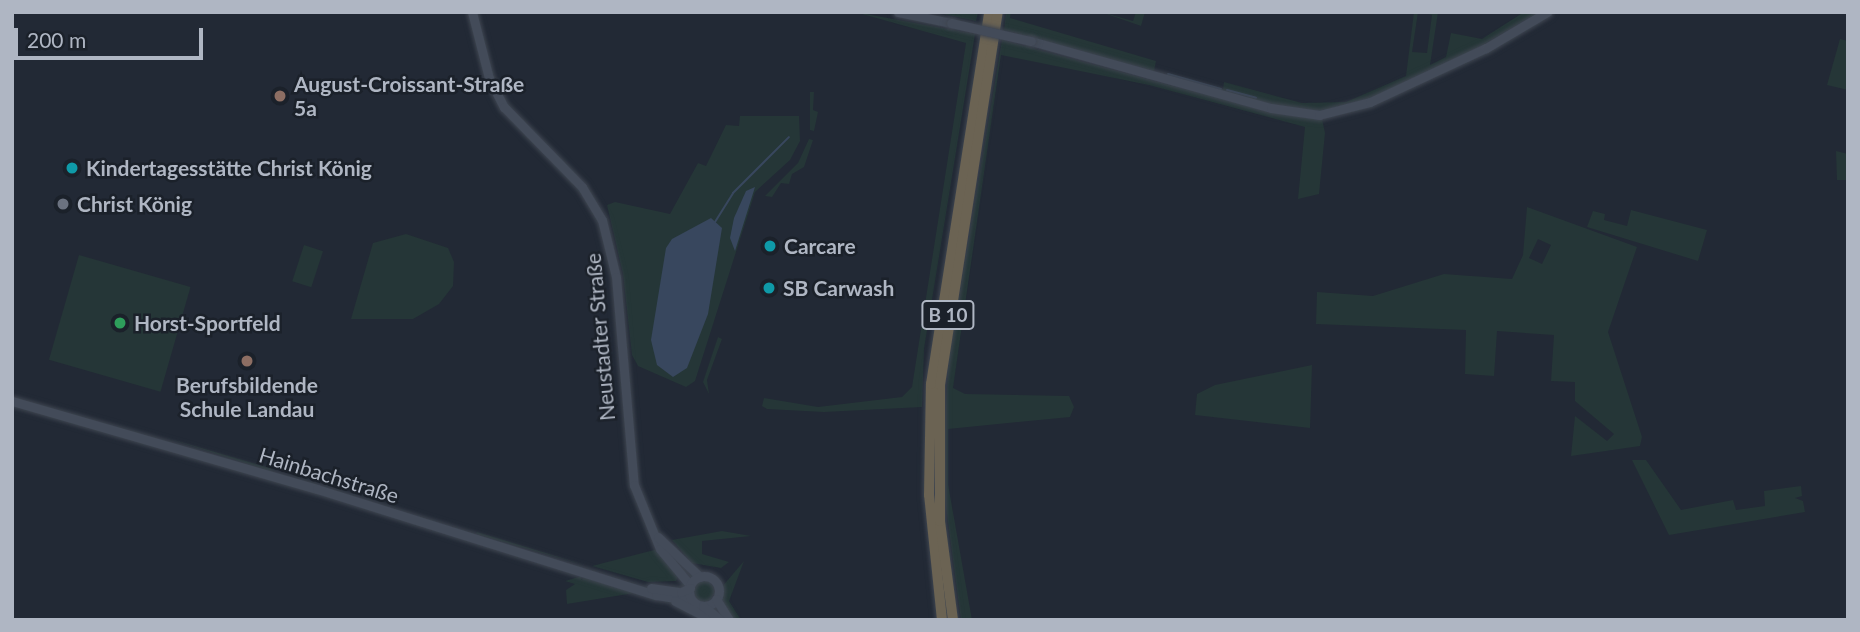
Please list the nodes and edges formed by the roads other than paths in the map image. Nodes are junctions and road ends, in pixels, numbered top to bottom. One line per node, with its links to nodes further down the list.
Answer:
1 (472, 12): 7 (main road, Neustadter Straße)
2 (898, 12): 5 (main road, bridge)
3 (989, 12): 18 (highway, B 10)
4 (998, 12): 19 (highway, B 10)
5 (1547, 12)
6 (12, 401): 9 (main road, Hainbachstraße)
7 (652, 531): 8 (main road, Neustadter Straße); 10 (main road, Neustadter Straße)
8 (700, 577): 10 (main road); 12 (main road)
9 (634, 586): 10 (main road, Hainbachstraße); 11 (main road, Hainbachstraße)
10 (690, 586): 13 (main road)
11 (667, 597): 13 (main road, Hainbachstraße); 15 (main road)
12 (716, 600): 14 (main road); 17 (main road)
13 (692, 601): 14 (main road)
14 (703, 606): 16 (main road)
15 (712, 620)
16 (720, 620)
17 (729, 620)
18 (942, 620)
19 (953, 620)

